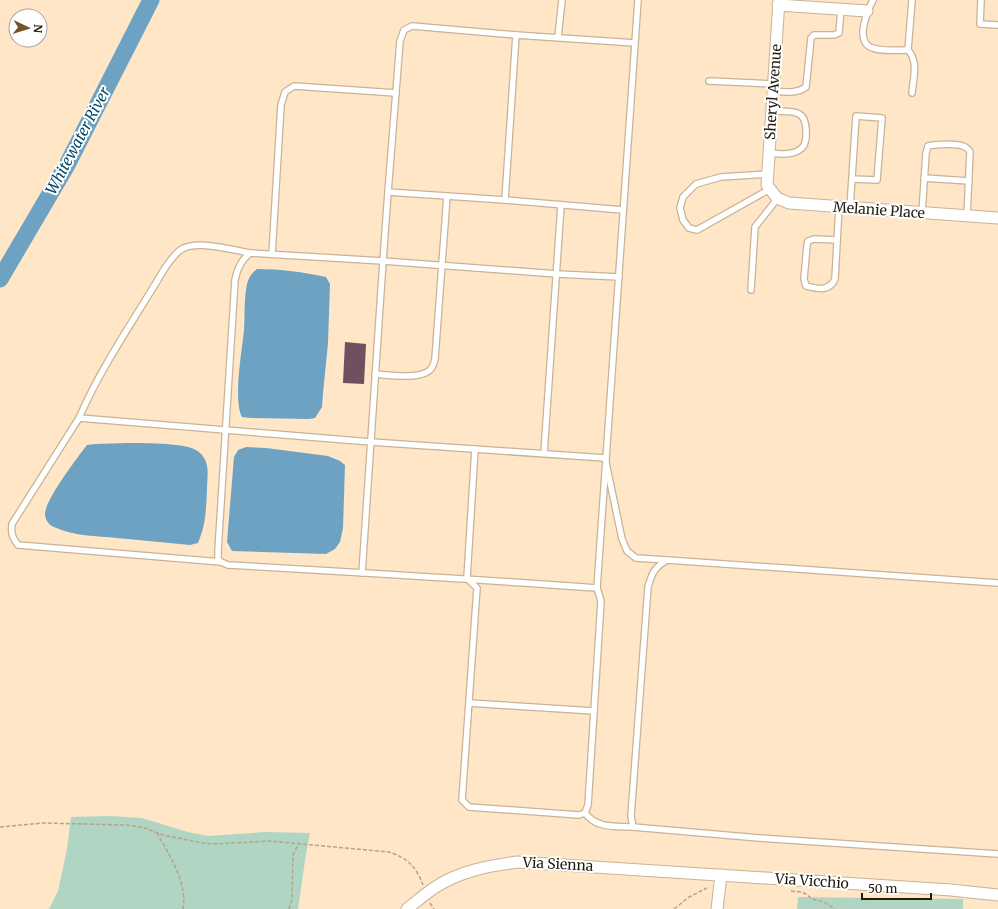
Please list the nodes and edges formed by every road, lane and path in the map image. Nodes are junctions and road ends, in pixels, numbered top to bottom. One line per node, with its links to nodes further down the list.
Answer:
1 (562, 0): 11 (lane)
2 (638, 0): 12 (lane)
3 (873, 0): 8 (lane)
4 (912, 0): 13 (lane)
5 (981, 0): 9 (lane)
6 (779, 2): 7 (street); 15 (street, Sheryl Avenue)
7 (842, 10): 8 (street); 15 (lane)
8 (867, 11): 13 (lane)
9 (998, 25)
10 (516, 35): 11 (lane); 16 (lane); 27 (lane)
11 (558, 37): 12 (lane)
12 (635, 43): 30 (lane)
13 (908, 50): 17 (lane)
14 (709, 81): 15 (lane)
15 (773, 88): 18 (street, Sheryl Avenue)
16 (396, 93): 24 (lane); 36 (lane)
17 (912, 93)
18 (772, 111): 19 (street, Sheryl Avenue); 19 (lane)
19 (769, 153): 23 (street, Sheryl Avenue)
20 (924, 178): 22 (lane); 22 (lane); 31 (lane)
21 (852, 179): 21 (lane); 29 (lane)
22 (969, 181): 32 (lane)
23 (768, 183): 23 (lane); 26 (street)
24 (388, 192): 25 (lane); 37 (lane)
25 (447, 196): 27 (lane); 38 (lane)
26 (778, 198): 29 (street, Melanie Place); 41 (lane)
27 (504, 200): 28 (lane)
28 (561, 205): 30 (lane); 39 (lane)
29 (845, 207): 31 (street, Melanie Place); 34 (lane)
30 (623, 210): 40 (lane)
31 (922, 212): 32 (street, Melanie Place)
32 (967, 216): 33 (street, Melanie Place)
33 (998, 218)
34 (837, 240): 34 (lane)
35 (250, 253): 36 (lane); 43 (lane); 44 (lane)
36 (272, 254): 37 (lane)
37 (383, 261): 38 (lane); 42 (lane)
38 (443, 265): 39 (lane); 42 (lane)
39 (557, 274): 40 (lane); 47 (lane)
40 (619, 277): 48 (lane)
41 (751, 290)
42 (375, 374): 45 (lane)
43 (79, 418): 44 (lane); 50 (lane)
44 (226, 430): 45 (lane); 50 (lane)
45 (371, 442): 46 (lane); 51 (lane)
46 (475, 449): 47 (lane); 52 (lane)
47 (544, 453): 48 (lane)
48 (605, 458): 49 (lane); 54 (lane)
49 (667, 560): 53 (lane); 59 (lane)
50 (221, 562): 51 (lane)
51 (362, 573): 52 (lane)
52 (467, 578): 54 (lane); 55 (lane)
53 (998, 583)
54 (597, 588): 56 (lane)
55 (469, 703): 56 (lane); 57 (lane)
56 (594, 711): 57 (lane)
57 (585, 813): 59 (lane)
58 (0, 827): 60 (path)
59 (633, 827): 62 (lane)
60 (156, 832): 61 (path); 68 (path)
61 (299, 843): 66 (path); 69 (path)
62 (998, 854)
63 (721, 875): 66 (street, Via Sienna); 67 (street, Via Vicchio); 73 (street)
64 (707, 888): 72 (path)
65 (791, 891): 74 (path)
66 (426, 895): 70 (street, Via Sienna); 71 (path)
67 (998, 895)
68 (183, 909)
69 (289, 909)
70 (407, 909)
71 (434, 909)
72 (674, 909)
73 (717, 909)
74 (835, 909)

